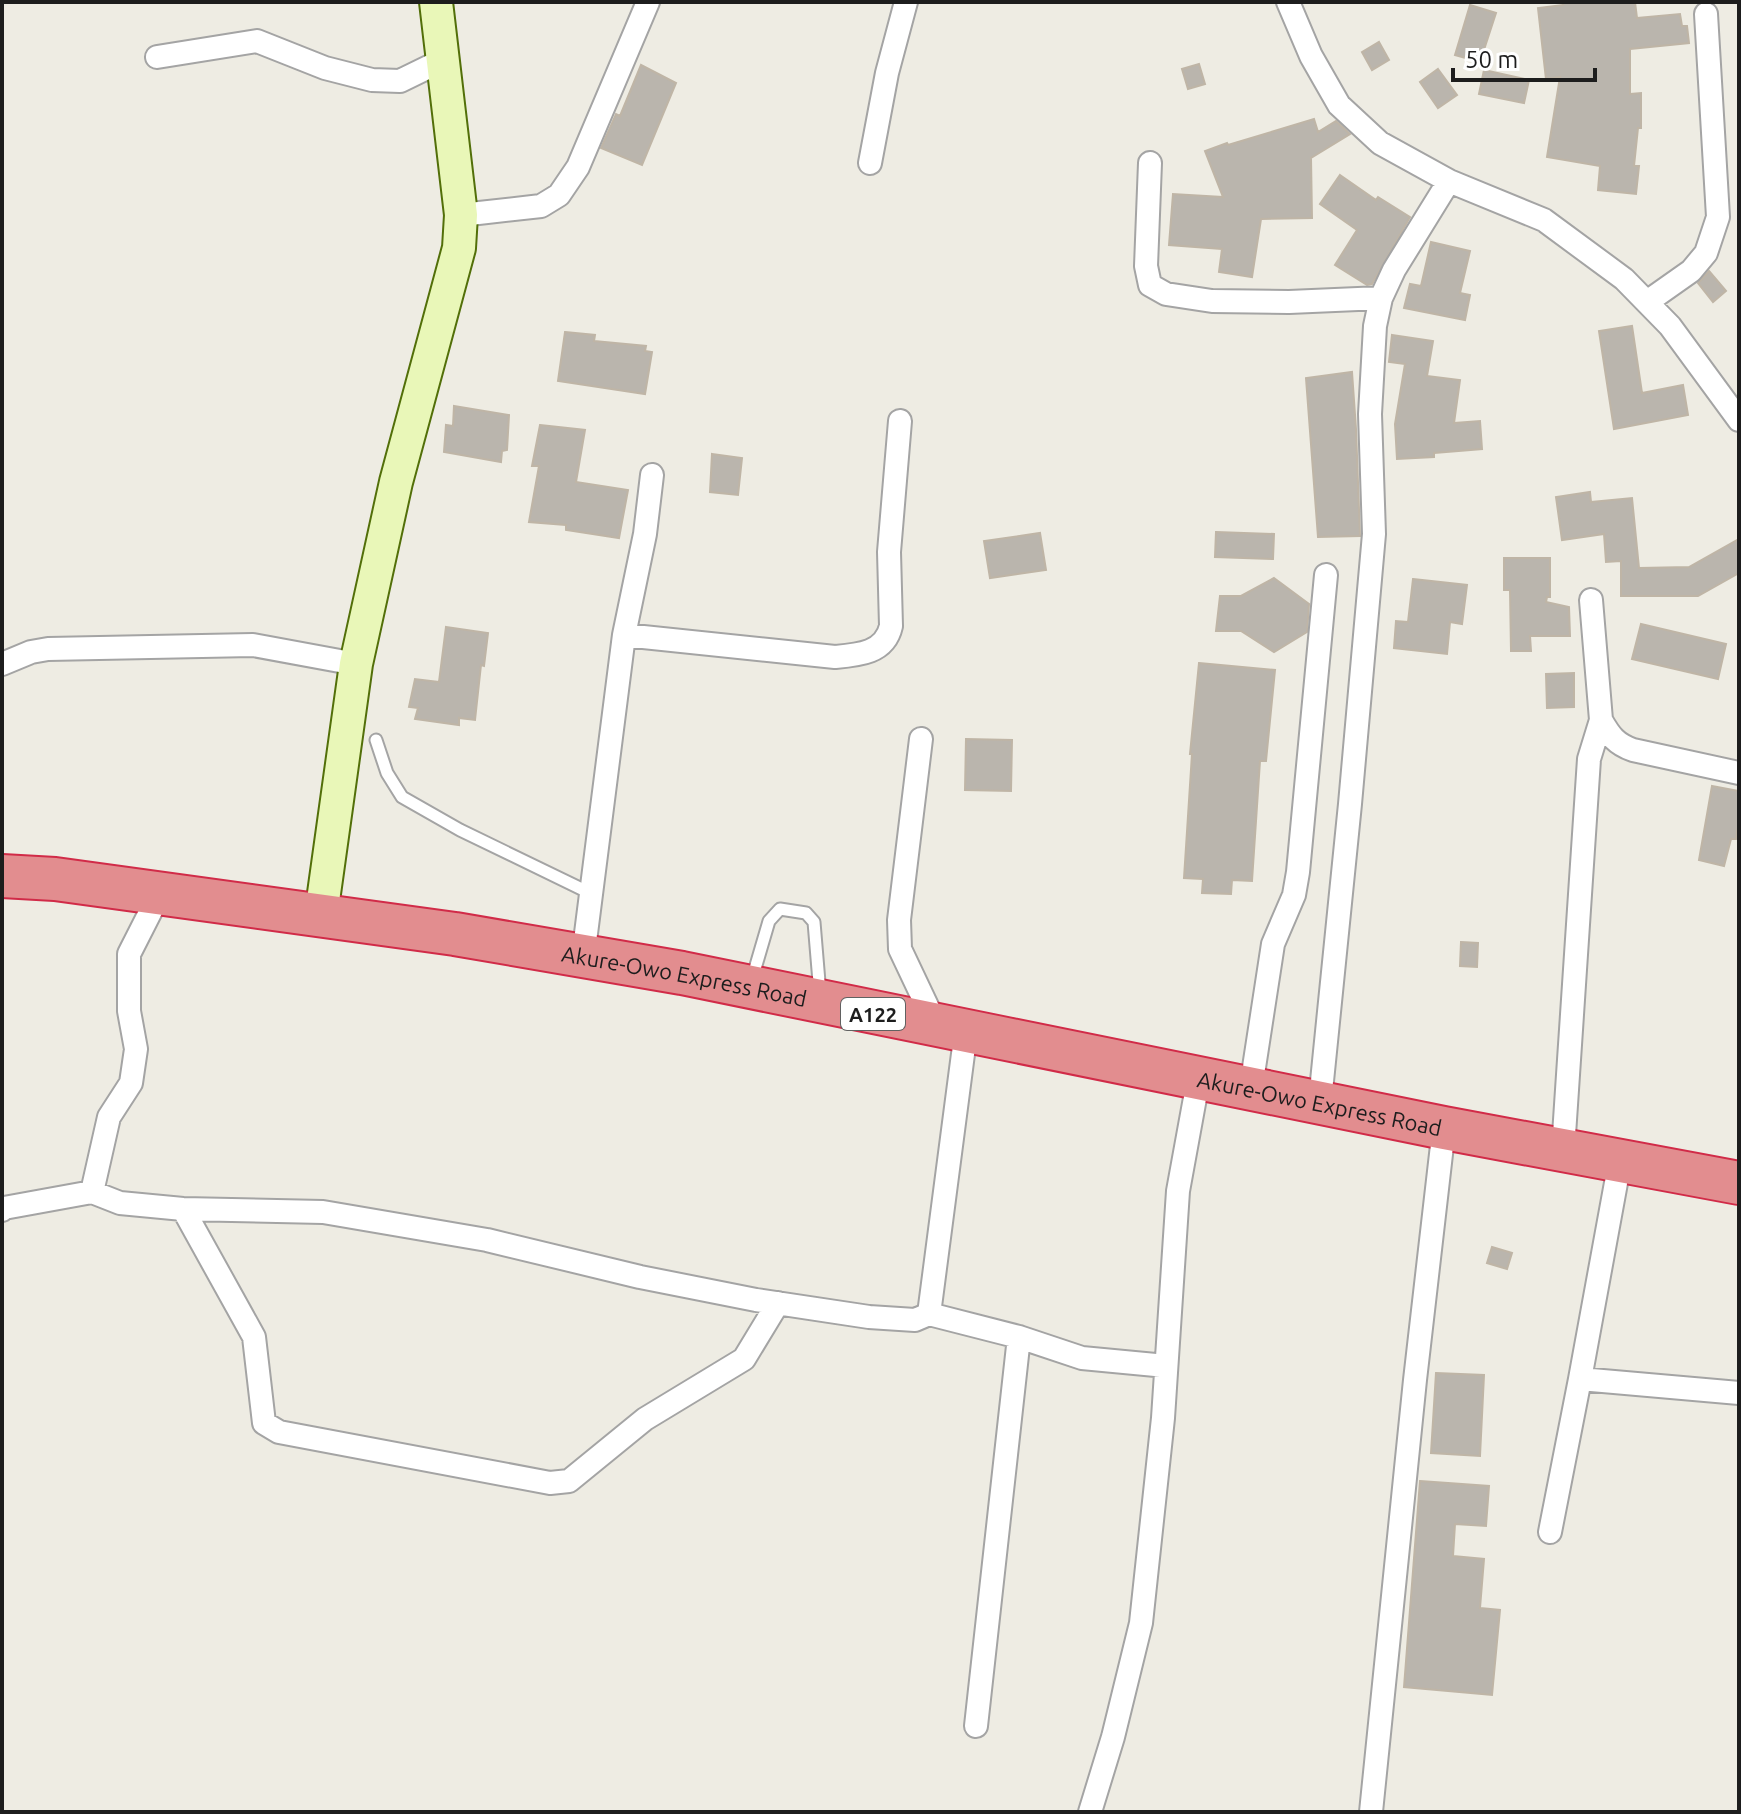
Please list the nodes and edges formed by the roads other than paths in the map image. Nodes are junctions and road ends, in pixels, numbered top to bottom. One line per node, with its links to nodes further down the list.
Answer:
1 (436, 2): 7 (street)
2 (648, 2): 11 (street)
3 (906, 2): 8 (street)
4 (1288, 2): 10 (street)
5 (1706, 14): 13 (street)
6 (157, 57): 7 (street)
7 (443, 60): 11 (street)
8 (870, 163)
9 (1150, 163): 12 (street)
10 (1449, 181): 12 (street); 13 (street)
11 (461, 215): 21 (street)
12 (1381, 298): 36 (street)
13 (1647, 302): 14 (street)
14 (1739, 420)
15 (900, 421): 19 (street)
16 (652, 475): 19 (street)
17 (1326, 575): 35 (street)
18 (1591, 600): 22 (street)
19 (624, 635): 28 (street)
20 (2, 664): 21 (street)
21 (356, 664): 29 (street)
22 (1601, 720): 25 (street); 38 (street)
23 (921, 739): 33 (street)
24 (376, 740): 28 (lane)
25 (1739, 773)
26 (2, 876): 27 (highway, Akure-Owo Express Road / A122)
27 (160, 893): 29 (highway, Akure-Owo Express Road / A122); 41 (street)
28 (590, 893): 30 (street)
29 (321, 915): 30 (highway, Akure-Owo Express Road / A122)
30 (583, 957): 31 (highway, Akure-Owo Express Road / A122)
31 (749, 988): 32 (highway, Akure-Owo Express Road / A122); 32 (lane)
32 (821, 1003): 33 (highway, Akure-Owo Express Road / A122)
33 (951, 1029): 34 (highway, Akure-Owo Express Road / A122); 45 (street)
34 (1199, 1076): 35 (highway, Akure-Owo Express Road / A122); 47 (street)
35 (1251, 1087): 36 (highway, Akure-Owo Express Road / A122)
36 (1320, 1101): 37 (highway, Akure-Owo Express Road / A122)
37 (1444, 1128): 38 (highway, Akure-Owo Express Road / A122); 53 (street)
38 (1563, 1150): 39 (highway, Akure-Owo Express Road / A122)
39 (1620, 1161): 40 (highway, Akure-Owo Express Road / A122); 48 (street)
40 (1739, 1183)
41 (92, 1192): 42 (street); 43 (street)
42 (183, 1209): 44 (street); 44 (street)
43 (2, 1210)
44 (778, 1303): 45 (street)
45 (929, 1314): 46 (street)
46 (1019, 1337): 47 (street); 51 (street)
47 (1166, 1366): 52 (street)
48 (1580, 1379): 49 (street); 50 (street)
49 (1739, 1393)
50 (1550, 1532)
51 (976, 1726)
52 (1090, 1812)
53 (1371, 1812)

